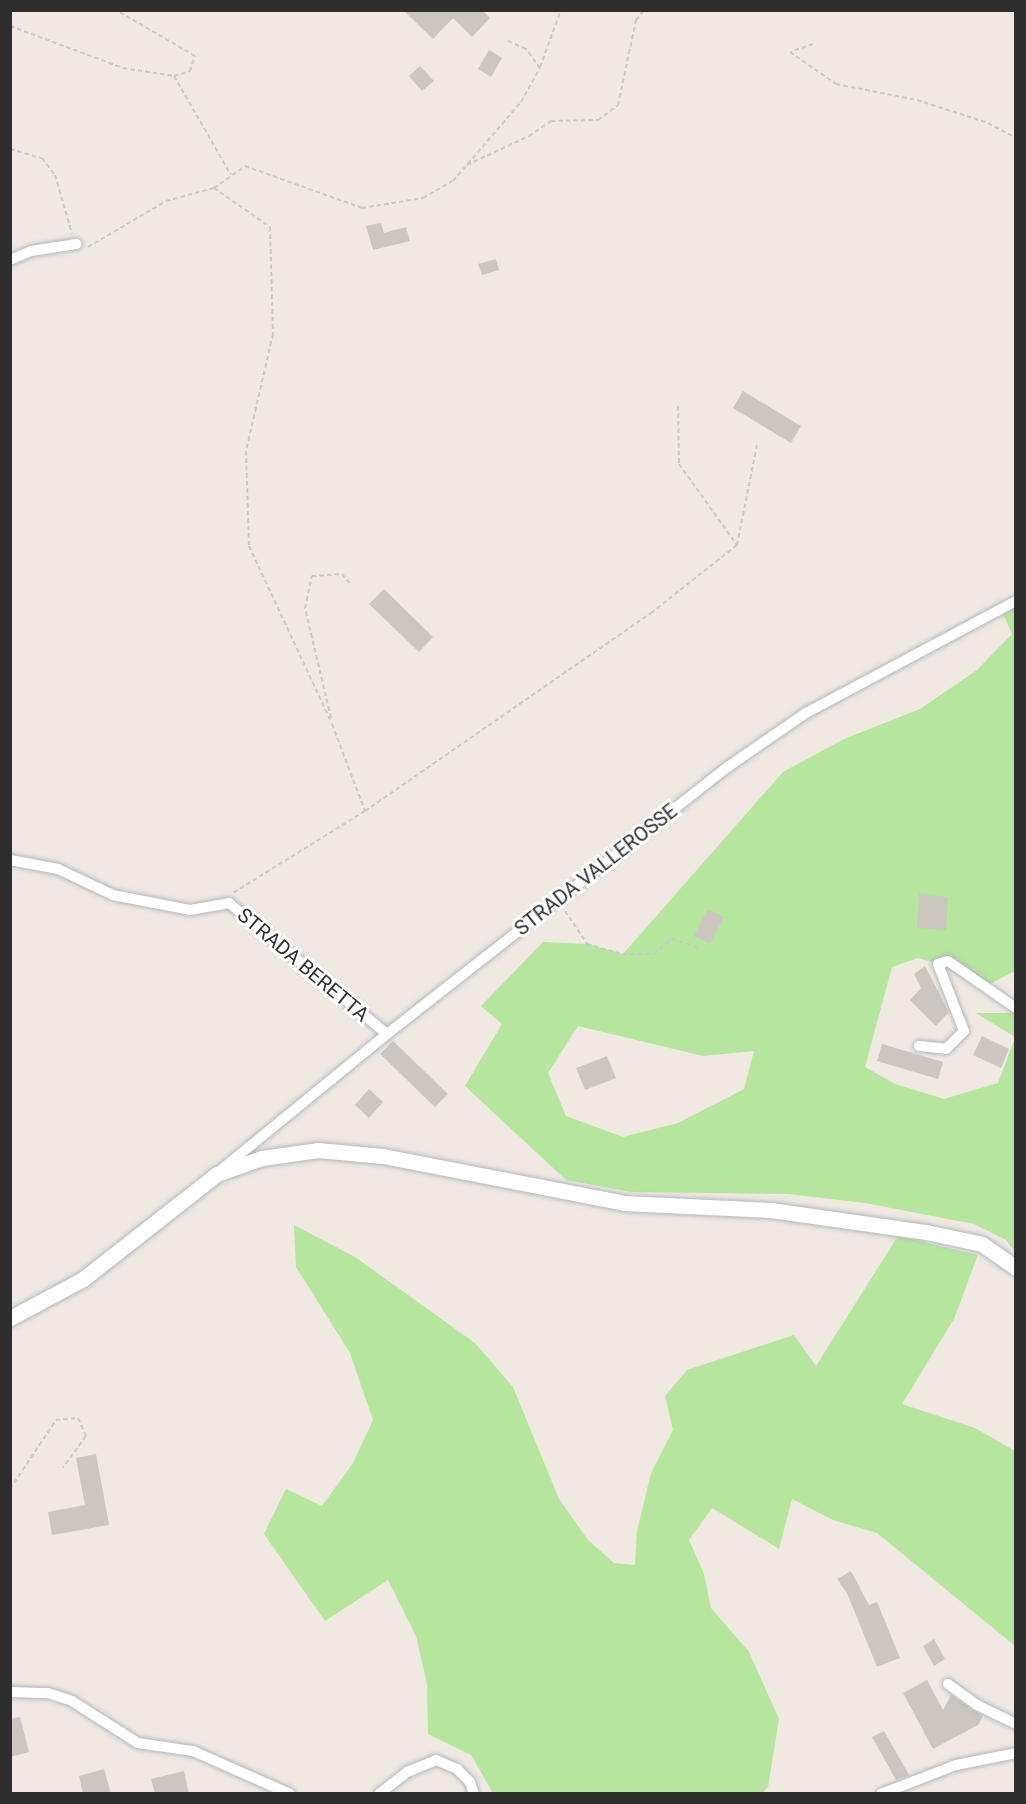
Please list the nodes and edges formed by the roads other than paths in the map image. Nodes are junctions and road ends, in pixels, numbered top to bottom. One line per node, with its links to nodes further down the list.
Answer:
1 (76, 244): 2 (street)
2 (10, 260)
3 (1016, 601): 6 (street, STRADA VALLEROSSE)
4 (10, 860): 6 (street, STRADA BERETTA)
5 (1016, 1008): 7 (street)
6 (387, 1034): 8 (street, STRADA VALLEROSSE)
7 (919, 1046)
8 (206, 1183): 9 (street); 10 (street)
9 (1016, 1268)
10 (10, 1318)
11 (948, 1684): 13 (street)
12 (10, 1692): 15 (street)
13 (1016, 1724)
14 (1016, 1753): 18 (street)
15 (290, 1794)
16 (379, 1794): 17 (street)
17 (474, 1794)
18 (881, 1794)

